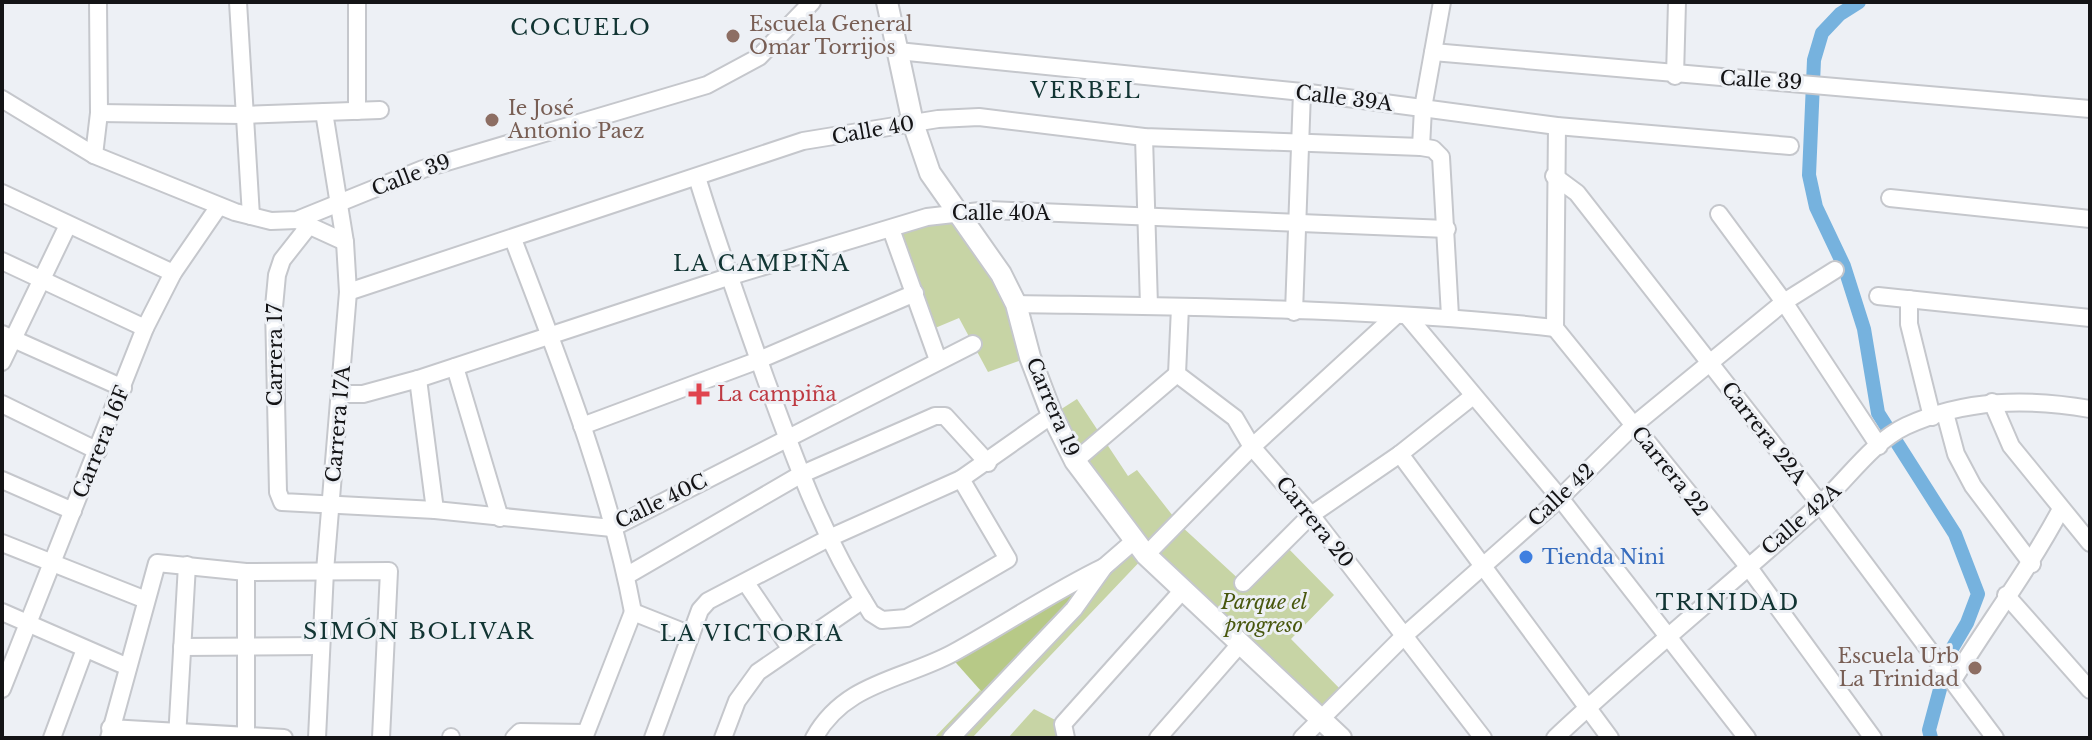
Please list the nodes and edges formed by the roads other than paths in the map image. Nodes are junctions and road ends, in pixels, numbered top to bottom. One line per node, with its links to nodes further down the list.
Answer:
1 (98, 2): 18 (street)
2 (238, 2): 19 (street)
3 (357, 2): 16 (street)
4 (812, 2): 31 (street, Calle 39)
5 (887, 2): 8 (main road, Carrera 19)
6 (1442, 2): 9 (street)
7 (1677, 2): 10 (street)
8 (898, 51): 11 (street, Calle 39A); 20 (main road, Carrera 19)
9 (1433, 52): 10 (street, Calle 39); 13 (street)
10 (1675, 76): 14 (street, Calle 39)
11 (1302, 92): 13 (street, Calle 39A); 23 (street)
12 (2, 99): 26 (street, Calle 39)
13 (1423, 108): 21 (street, Calle 39A); 25 (street)
14 (2090, 109)
15 (380, 110): 16 (street)
16 (357, 111): 17 (street)
17 (324, 112): 19 (street); 31 (street, Carrera 17A)
18 (99, 113): 19 (street); 26 (street)
19 (242, 115): 35 (street)
20 (913, 123): 22 (street, Calle 40); 28 (street, Calle 40); 33 (main road, Carrera 19)
21 (1557, 126): 24 (street, Calle 39A); 27 (street)
22 (1144, 137): 23 (street, Calle 40); 36 (street)
23 (1301, 144): 25 (street, Calle 40); 39 (street)
24 (1790, 146)
25 (1421, 147): 42 (street)
26 (94, 155): 32 (street, Calle 39)
27 (1554, 176): 63 (street); 70 (street, Carrera 22A)
28 (697, 177): 43 (street, Calle 40); 48 (street)
29 (2, 193): 40 (street)
30 (1890, 198): 37 (street)
31 (338, 205): 38 (street, Calle 39); 44 (street, Carrera 17A)
32 (219, 206): 35 (street, Calle 39); 47 (street, Carrera 16F)
33 (956, 211): 36 (street, Calle 40A); 41 (street, Calle 40A); 55 (main road, Carrera 19)
34 (1719, 214): 54 (street)
35 (251, 216): 38 (street, Calle 39)
36 (1146, 218): 39 (street, Calle 40A); 56 (street)
37 (2090, 219)
38 (303, 224): 44 (street); 94 (street, Carrera 17)
39 (1296, 224): 42 (street, Calle 40A); 58 (street)
40 (68, 225): 47 (street); 49 (street)
41 (891, 229): 48 (street, Calle 40A); 51 (street)
42 (1447, 229): 59 (street)
43 (513, 239): 50 (street, Calle 40); 65 (street)
44 (345, 242): 50 (street, Carrera 17A)
45 (2, 261): 49 (street)
46 (1835, 270): 54 (street, Calle 42)
47 (173, 273): 62 (street, Carrera 16F)
48 (728, 277): 65 (street, Calle 40A); 67 (street)
49 (41, 279): 62 (street); 64 (street)
50 (348, 292): 75 (street, Carrera 17A)
51 (915, 293): 67 (street); 68 (street)
52 (1878, 296): 53 (street)
53 (1909, 299): 61 (street); 81 (street)
54 (1784, 302): 70 (street, Calle 42); 85 (street)
55 (1016, 304): 56 (street); 80 (main road, Carrera 19)
56 (1149, 306): 57 (street)
57 (1180, 307): 58 (street); 72 (street)
58 (1294, 312): 60 (street)
59 (1450, 316): 60 (street); 63 (street)
60 (1402, 318): 76 (street); 86 (street)
61 (2090, 318)
62 (145, 328): 74 (street, Carrera 16F)
63 (1555, 328): 82 (street, Carrera 22)
64 (8, 336): 69 (street); 74 (street)
65 (550, 336): 71 (street, Calle 40A); 83 (street)
66 (973, 344): 68 (street, Calle 40C)
67 (759, 360): 83 (street); 84 (street)
68 (938, 360): 84 (street, Calle 40C)
69 (2, 362)
70 (1710, 363): 82 (street, Calle 42); 96 (street, Carrera 22A)
71 (455, 367): 73 (street, Calle 40A); 102 (street)
72 (1177, 374): 86 (street, Carrera 20); 89 (street)
73 (418, 379): 75 (street, Calle 40A); 99 (street)
74 (123, 388): 87 (street, Carrera 16F)
75 (342, 394): 97 (street, Carrera 17A)
76 (1473, 396): 88 (street); 95 (street)
77 (1992, 402): 79 (street, Calle 42A); 81 (street, Calle 42A); 98 (street)
78 (2, 404): 87 (street)
79 (2090, 409)
80 (1052, 415): 89 (main road, Carrera 19); 90 (street)
81 (1938, 415): 85 (street, Calle 42A); 109 (street)
82 (1634, 425): 95 (street, Calle 42); 111 (street, Carrera 22)
83 (582, 426): 103 (street)
84 (787, 438): 91 (street); 103 (street, Calle 40C)
85 (1883, 443): 96 (street, Calle 42A)
86 (1252, 447): 101 (street, Carrera 20); 107 (street)
87 (98, 451): 100 (street, Carrera 16F)
88 (1400, 454): 101 (street); 113 (street)
89 (1075, 461): 107 (main road, Carrera 19)
90 (988, 463): 91 (street); 92 (street)
91 (800, 475): 104 (street); 116 (street)
92 (961, 479): 104 (street); 122 (street)
93 (2, 480): 100 (street)
94 (278, 492): 97 (street, Calle 40C)
95 (1560, 498): 113 (street, Calle 42); 128 (street)
96 (1820, 504): 111 (street, Calle 42A); 136 (street, Carrera 22A)
97 (331, 505): 99 (street, Calle 40C); 114 (street, Carrera 17A)
98 (2061, 509): 106 (street); 109 (street)
99 (435, 510): 102 (street, Calle 40C)
100 (73, 511): 108 (street, Carrera 16F)
101 (1311, 515): 118 (street); 127 (street, Carrera 20)
102 (500, 518): 103 (street, Calle 40C)
103 (612, 528): 116 (street)
104 (827, 539): 117 (street); 122 (street)
105 (2, 543): 108 (street)
106 (2090, 543)
107 (1140, 548): 112 (street); 119 (main road, Carrera 19)
108 (50, 563): 121 (street); 125 (street, Carrera 16F)
109 (2032, 564): 120 (street)
110 (187, 565): 115 (street); 121 (street); 131 (street)
111 (1747, 565): 128 (street, Calle 42A); 162 (street, Carrera 22)
112 (1104, 567): 153 (street); 154 (street)
113 (1482, 567): 127 (street, Calle 42); 139 (street)
114 (325, 571): 115 (street); 130 (street, Carrera 17A); 150 (street)
115 (246, 572): 132 (street)
116 (626, 576): 124 (street)
117 (746, 583): 126 (street); 133 (street)
118 (1243, 583)
119 (1182, 591): 129 (main road, Carrera 19); 141 (street)
120 (2006, 595): 136 (street); 138 (street)
121 (146, 600): 135 (street)
122 (863, 600): 133 (street)
123 (2, 612): 125 (street)
124 (633, 612): 126 (street); 144 (street)
125 (27, 623): 134 (street); 137 (street, Carrera 16F)
126 (691, 635): 151 (street)
127 (1405, 635): 140 (street, Calle 42); 158 (street, Carrera 20)
128 (1669, 635): 139 (street, Calle 42A); 161 (street)
129 (1240, 644): 140 (main road, Carrera 19); 155 (street)
130 (321, 646): 132 (street); 149 (street, Carrera 17A)
131 (182, 647): 132 (street); 143 (street)
132 (248, 647): 147 (street)
133 (790, 648): 152 (street)
134 (85, 649): 135 (street); 146 (street)
135 (128, 667): 142 (street)
136 (1951, 678): 163 (street, Carrera 22A)
137 (3, 685)
138 (2090, 690)
139 (1587, 708): 159 (street, Calle 42A); 160 (street)
140 (1323, 719): 156 (street, Calle 42); 157 (main road, Carrera 19)
141 (1065, 731)
142 (109, 733): 143 (street)
143 (177, 735): 147 (street)
144 (584, 736): 145 (street)
145 (515, 737)
146 (52, 738)
147 (246, 738): 148 (street)
148 (284, 738)
149 (317, 738)
150 (381, 738)
151 (653, 738)
152 (723, 738)
153 (814, 738)
154 (951, 738)
155 (1158, 738)
156 (1302, 738)
157 (1341, 738)
158 (1483, 738)
159 (1555, 738)
160 (1610, 738)
161 (1747, 738)
162 (1873, 738)
163 (1995, 738)

